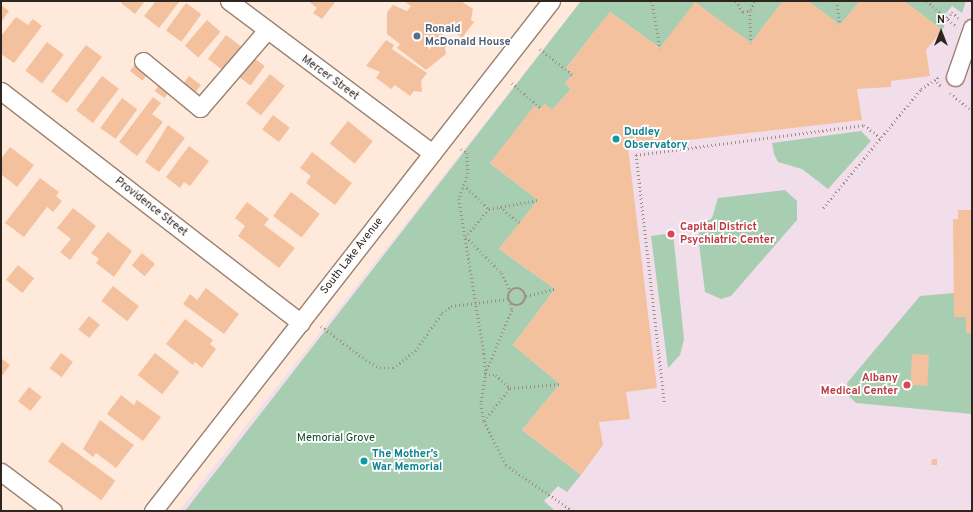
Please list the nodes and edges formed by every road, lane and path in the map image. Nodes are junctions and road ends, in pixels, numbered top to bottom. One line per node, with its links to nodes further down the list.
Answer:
1 (229, 1): 12 (street, Mercer Street)
2 (551, 1): 24 (street, South Lake Avenue)
3 (652, 1): 14 (path)
4 (736, 1): 7 (path)
5 (755, 1): 7 (path)
6 (837, 1): 10 (path)
7 (750, 11): 13 (path)
8 (952, 12): 9 (path)
9 (947, 18)
10 (840, 26)
11 (972, 28): 18 (street)
12 (267, 30): 16 (street); 24 (street, Mercer Street)
13 (751, 42)
14 (660, 48)
15 (540, 49): 17 (path)
16 (143, 61)
17 (572, 75)
18 (947, 77): 22 (path)
19 (512, 84): 21 (path)
20 (1, 91): 38 (street, Providence Street)
21 (541, 108)
22 (881, 138): 28 (path); 43 (path)
23 (461, 148): 25 (path)
24 (432, 153): 38 (street, South Lake Avenue)
25 (464, 184): 29 (path); 31 (path)
26 (538, 200): 27 (path)
27 (500, 207): 29 (path); 30 (path)
28 (823, 208)
29 (489, 209): 31 (path)
30 (520, 223)
31 (466, 237): 33 (path); 36 (path)
32 (555, 289): 34 (path)
33 (510, 291): 34 (path); 35 (path)
34 (526, 296): 37 (path)
35 (508, 299): 36 (path); 37 (path)
36 (478, 302): 39 (path); 40 (path)
37 (511, 304): 40 (path)
38 (301, 323): 47 (street, South Lake Avenue)
39 (321, 326)
40 (485, 375): 42 (path); 44 (path)
41 (560, 384): 42 (path)
42 (510, 388): 44 (path)
43 (664, 402)
44 (484, 421): 48 (path)
45 (1, 472): 46 (street)
46 (53, 511)
47 (153, 511)
48 (573, 511)

